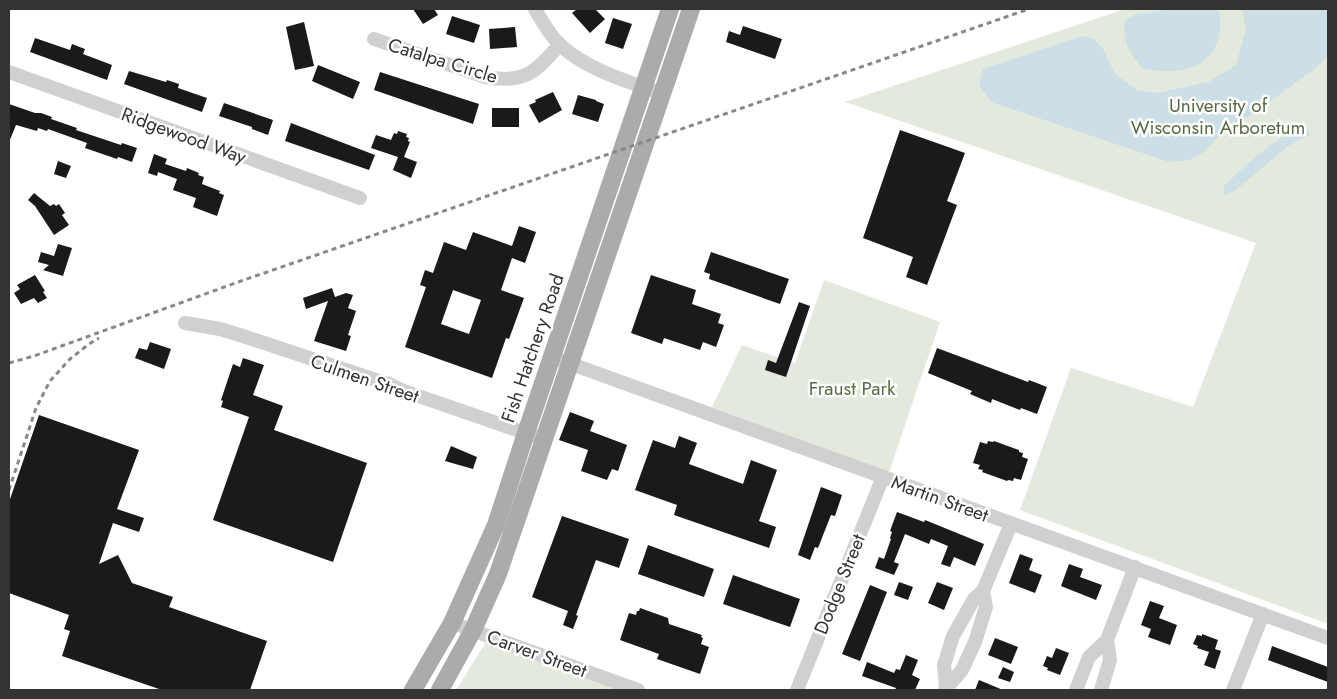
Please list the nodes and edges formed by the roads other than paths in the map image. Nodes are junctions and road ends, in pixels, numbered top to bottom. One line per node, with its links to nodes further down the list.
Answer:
1 (535, 9): 5 (street)
2 (670, 9): 7 (main road, Fish Hatchery Road)
3 (691, 9): 8 (main road)
4 (374, 39): 5 (street, Catalpa Circle)
5 (560, 44): 7 (street)
6 (9, 72): 9 (street, Ridgewood Way)
7 (644, 87): 8 (street); 11 (main road, Fish Hatchery Road)
8 (661, 93): 12 (main road)
9 (360, 198)
10 (185, 323): 13 (street, Culmen Street)
11 (552, 357): 12 (street, Martin Street); 13 (main road, Fish Hatchery Road)
12 (570, 363): 14 (main road); 15 (street, Martin Street)
13 (526, 433): 14 (street, Culmen Street); 24 (main road, Fish Hatchery Road)
14 (543, 439): 20 (main road)
15 (883, 478): 16 (street, Martin Street); 27 (street, Dodge Street)
16 (1011, 524): 17 (street, Martin Street); 18 (street)
17 (1136, 567): 19 (street, Martin Street); 22 (street)
18 (984, 591): 23 (street); 23 (street)
19 (1263, 614): 21 (street, Martin Street); 30 (street)
20 (468, 628): 25 (main road); 26 (street, Carver Street)
21 (1328, 638)
22 (1107, 640): 28 (street); 29 (street)
23 (945, 689)
24 (413, 690)
25 (440, 690)
26 (638, 690)
27 (797, 690)
28 (1076, 690)
29 (1101, 690)
30 (1233, 690)

